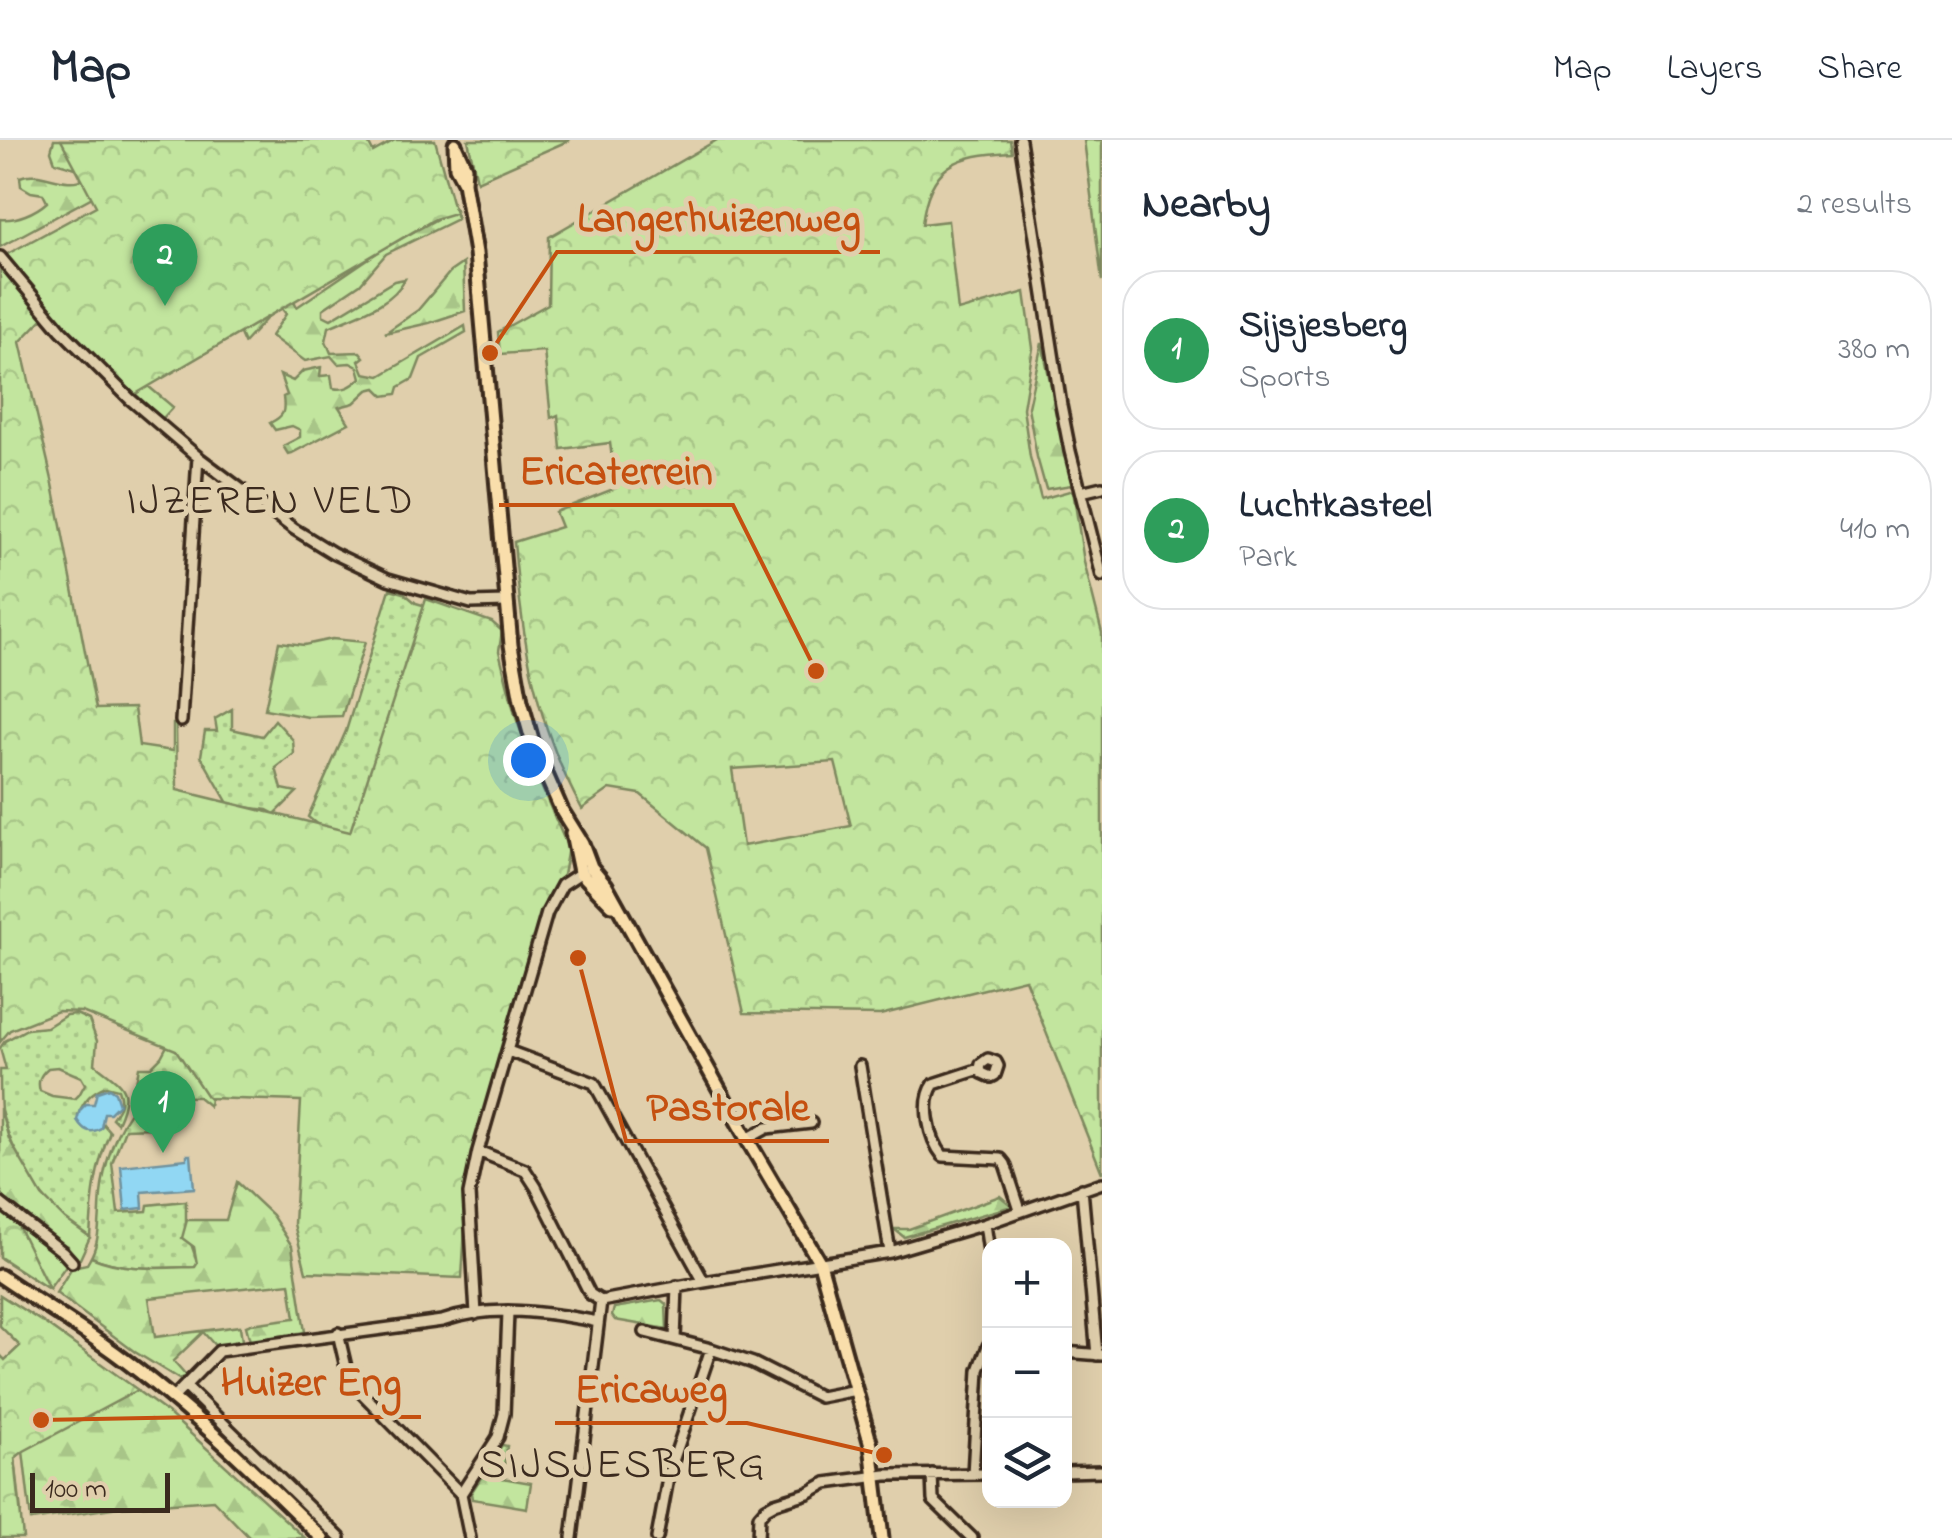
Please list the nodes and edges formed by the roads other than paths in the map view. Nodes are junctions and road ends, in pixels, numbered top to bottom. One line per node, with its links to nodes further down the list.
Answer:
1 (1020, 140): 6 (street)
2 (455, 142): 8 (main road)
3 (0, 257): 4 (street)
4 (198, 457): 8 (street); 9 (street)
5 (1102, 487): 6 (street)
6 (1081, 492): 7 (street)
7 (1102, 576)
8 (506, 602): 10 (main road)
9 (181, 721)
10 (586, 869): 11 (street); 15 (main road)
11 (508, 1050): 16 (street); 27 (street)
12 (860, 1066): 23 (street)
13 (980, 1069): 20 (street)
14 (811, 1123): 15 (street)
15 (747, 1139): 25 (main road)
16 (478, 1152): 29 (street); 31 (street)
17 (1102, 1183): 18 (street)
18 (1082, 1189): 20 (street); 38 (street)
19 (0, 1203): 24 (street)
20 (1020, 1210): 21 (street)
21 (985, 1224): 22 (street); 23 (street)
22 (988, 1238)
23 (890, 1252): 25 (street)
24 (72, 1262)
25 (820, 1263): 27 (street); 41 (main road)
26 (0, 1276): 42 (main road)
27 (704, 1282): 28 (street)
28 (677, 1286): 29 (street); 35 (street)
29 (601, 1302): 32 (street)
30 (508, 1312): 31 (street); 32 (street); 49 (street)
31 (476, 1314): 34 (street)
32 (598, 1322): 53 (street)
33 (645, 1332): 35 (street)
34 (338, 1333): 40 (street); 49 (street)
35 (675, 1339): 36 (street)
36 (711, 1348): 41 (street); 54 (street)
37 (1072, 1353): 38 (street)
38 (1100, 1355)
39 (982, 1362): 46 (street)
40 (186, 1387): 42 (street); 51 (street)
41 (856, 1390): 48 (main road)
42 (172, 1400): 50 (main road)
43 (1102, 1471): 44 (street)
44 (1072, 1472)
45 (932, 1474): 46 (street); 48 (street); 57 (street)
46 (972, 1474): 47 (street)
47 (982, 1474)
48 (876, 1476): 55 (street); 56 (main road)
49 (461, 1494): 52 (street)
50 (322, 1538)
51 (340, 1538)
52 (470, 1538)
53 (572, 1538)
54 (658, 1538)
55 (758, 1538)
56 (882, 1538)
57 (972, 1538)

